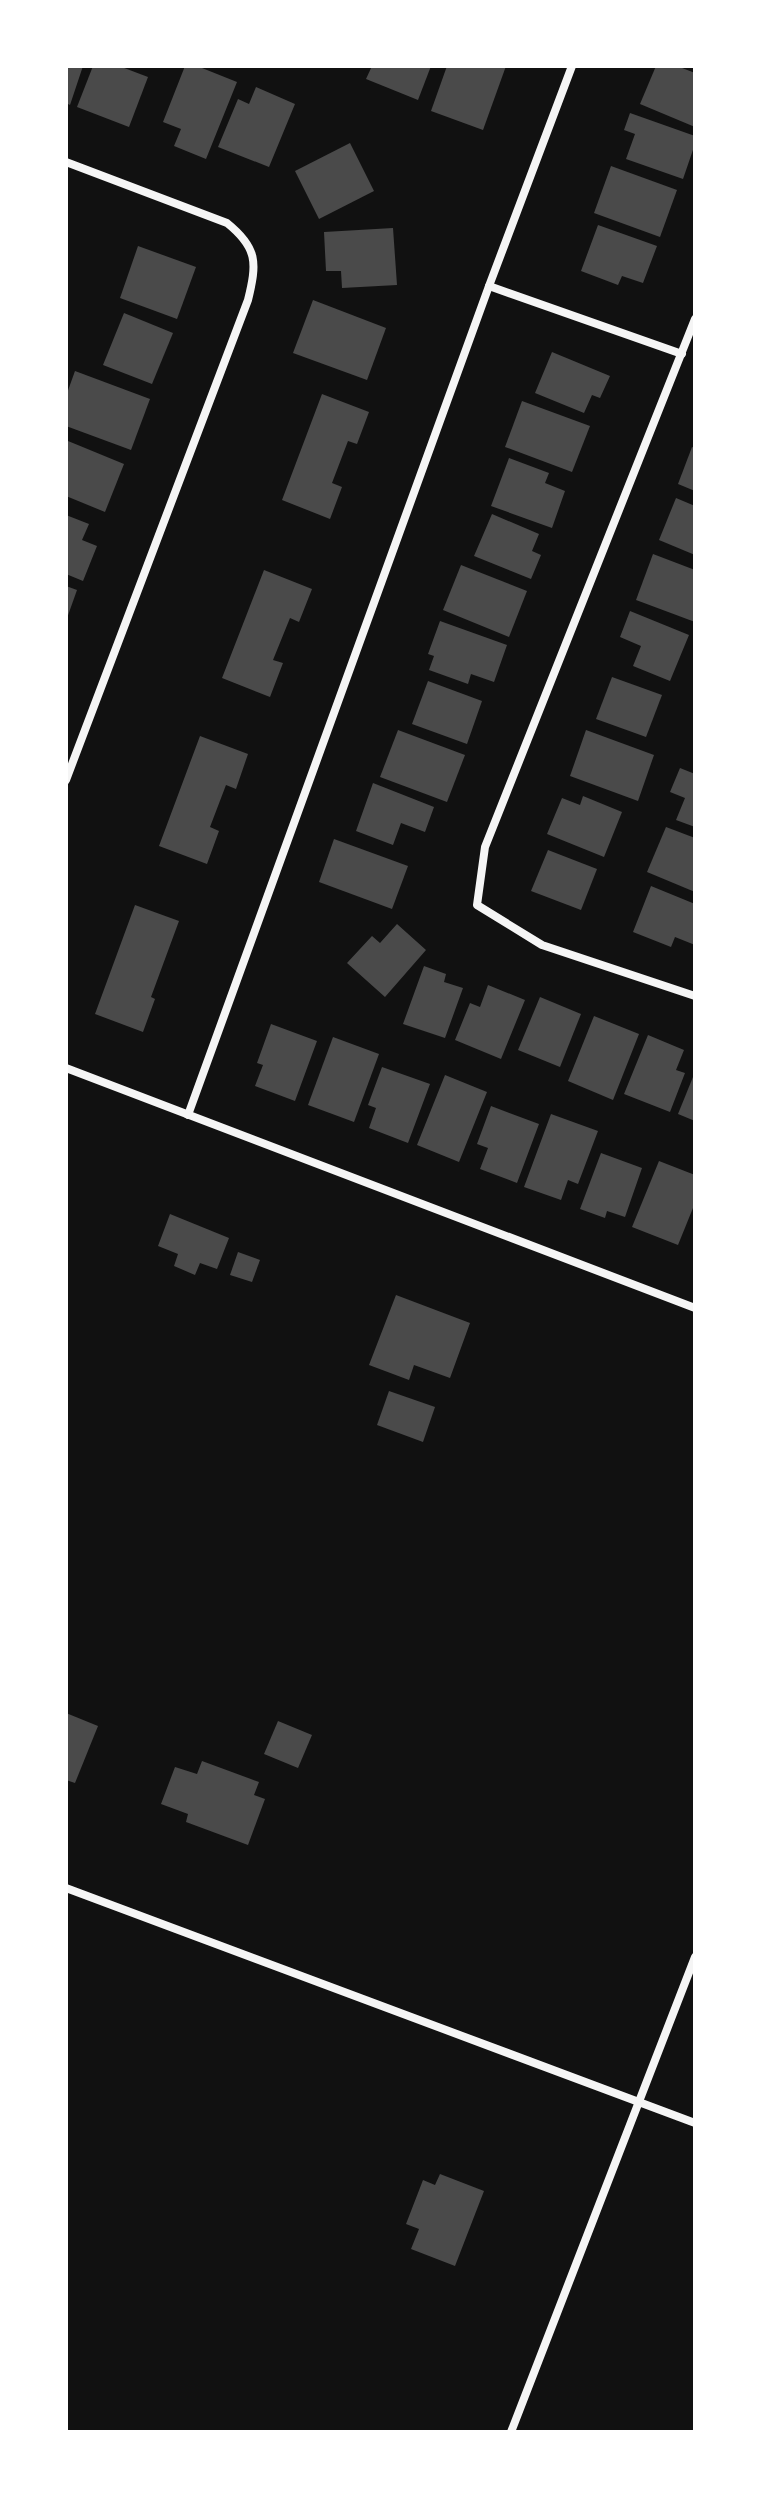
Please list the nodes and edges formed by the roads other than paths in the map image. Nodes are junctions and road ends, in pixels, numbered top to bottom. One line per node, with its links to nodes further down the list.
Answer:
1 (572, 66): 3 (street)
2 (66, 162): 6 (street)
3 (489, 286): 5 (street); 9 (street)
4 (695, 319): 5 (street)
5 (682, 354): 7 (street)
6 (66, 780)
7 (695, 996)
8 (66, 1068): 9 (street)
9 (188, 1115): 10 (street)
10 (695, 1308)
11 (66, 1888): 13 (street)
12 (695, 1957): 13 (street)
13 (640, 2101): 14 (street); 15 (street)
14 (695, 2123)
15 (511, 2432)

